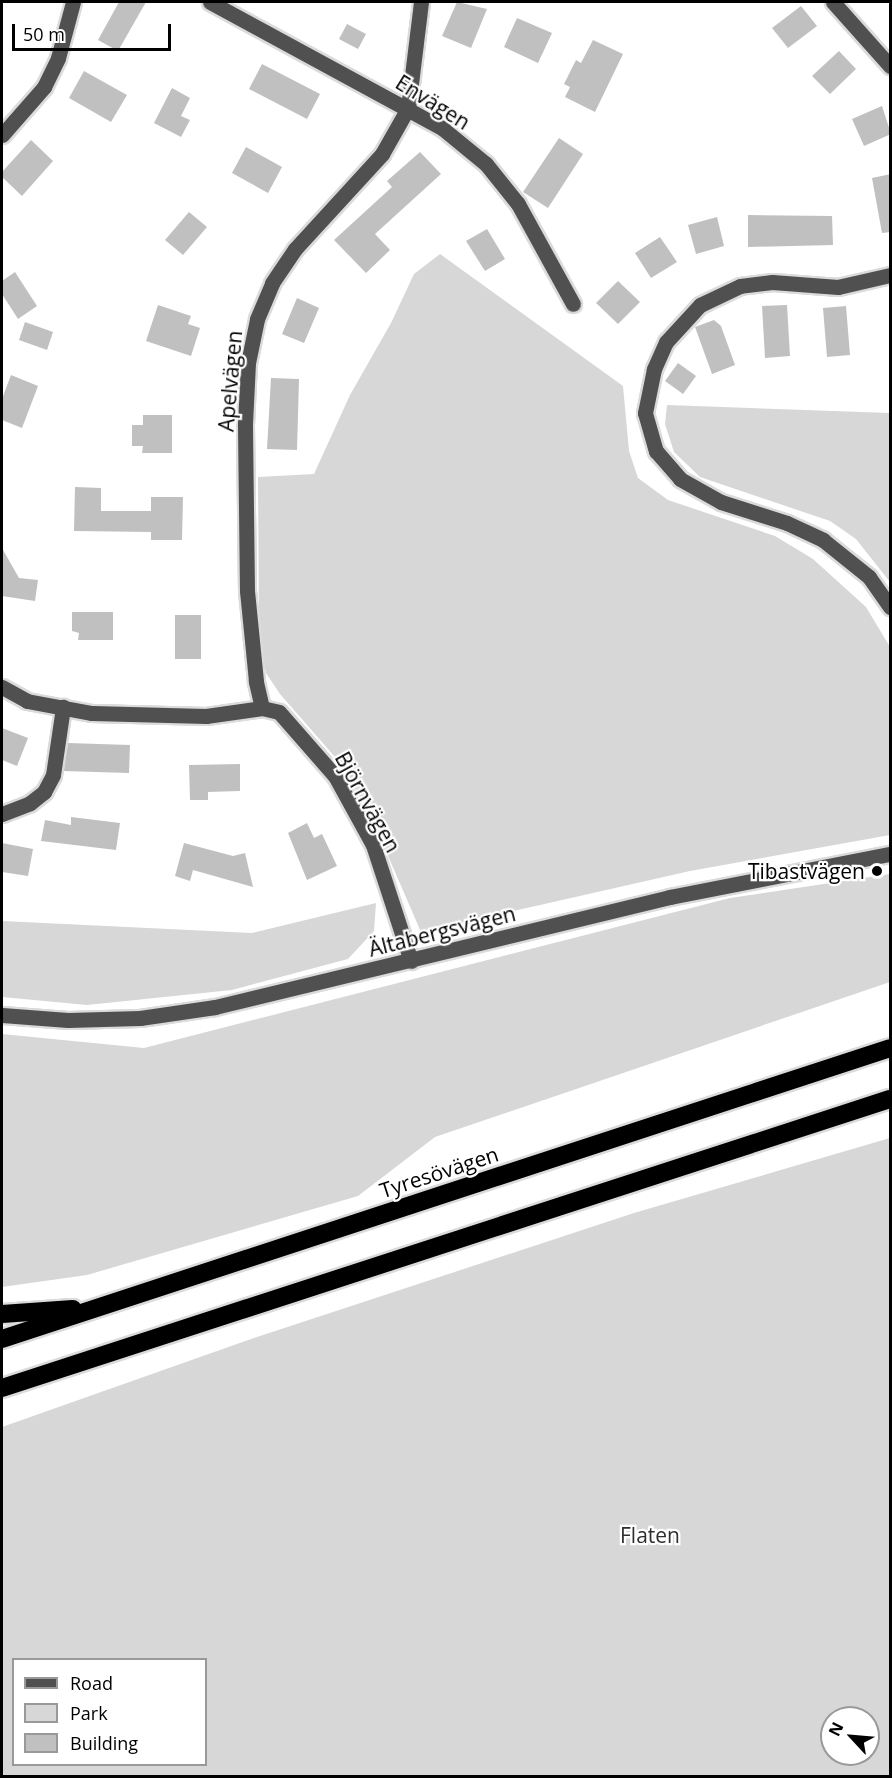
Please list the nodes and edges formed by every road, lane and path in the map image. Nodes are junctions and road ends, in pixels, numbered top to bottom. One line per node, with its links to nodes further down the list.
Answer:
1 (74, 2): 7 (street)
2 (210, 2): 6 (street, Envägen)
3 (422, 2): 6 (street, Apelvägen)
4 (833, 2): 5 (street)
5 (891, 66)
6 (408, 108): 9 (street, Envägen); 13 (street, Apelvägen)
7 (2, 135)
8 (891, 276): 10 (street)
9 (573, 304)
10 (891, 607)
11 (2, 687): 12 (street)
12 (63, 707): 13 (street); 14 (street)
13 (262, 708): 16 (street, Björnvägen)
14 (2, 814)
15 (891, 854): 16 (street, Ältabergsvägen)
16 (411, 961): 17 (street, Ältabergsvägen)
17 (2, 1015)
18 (891, 1048): 20 (highway, Tyresövägen)
19 (887, 1098): 23 (highway)
20 (102, 1306): 21 (highway); 22 (highway, Tyresövägen)
21 (2, 1314)
22 (2, 1339)
23 (2, 1388)

